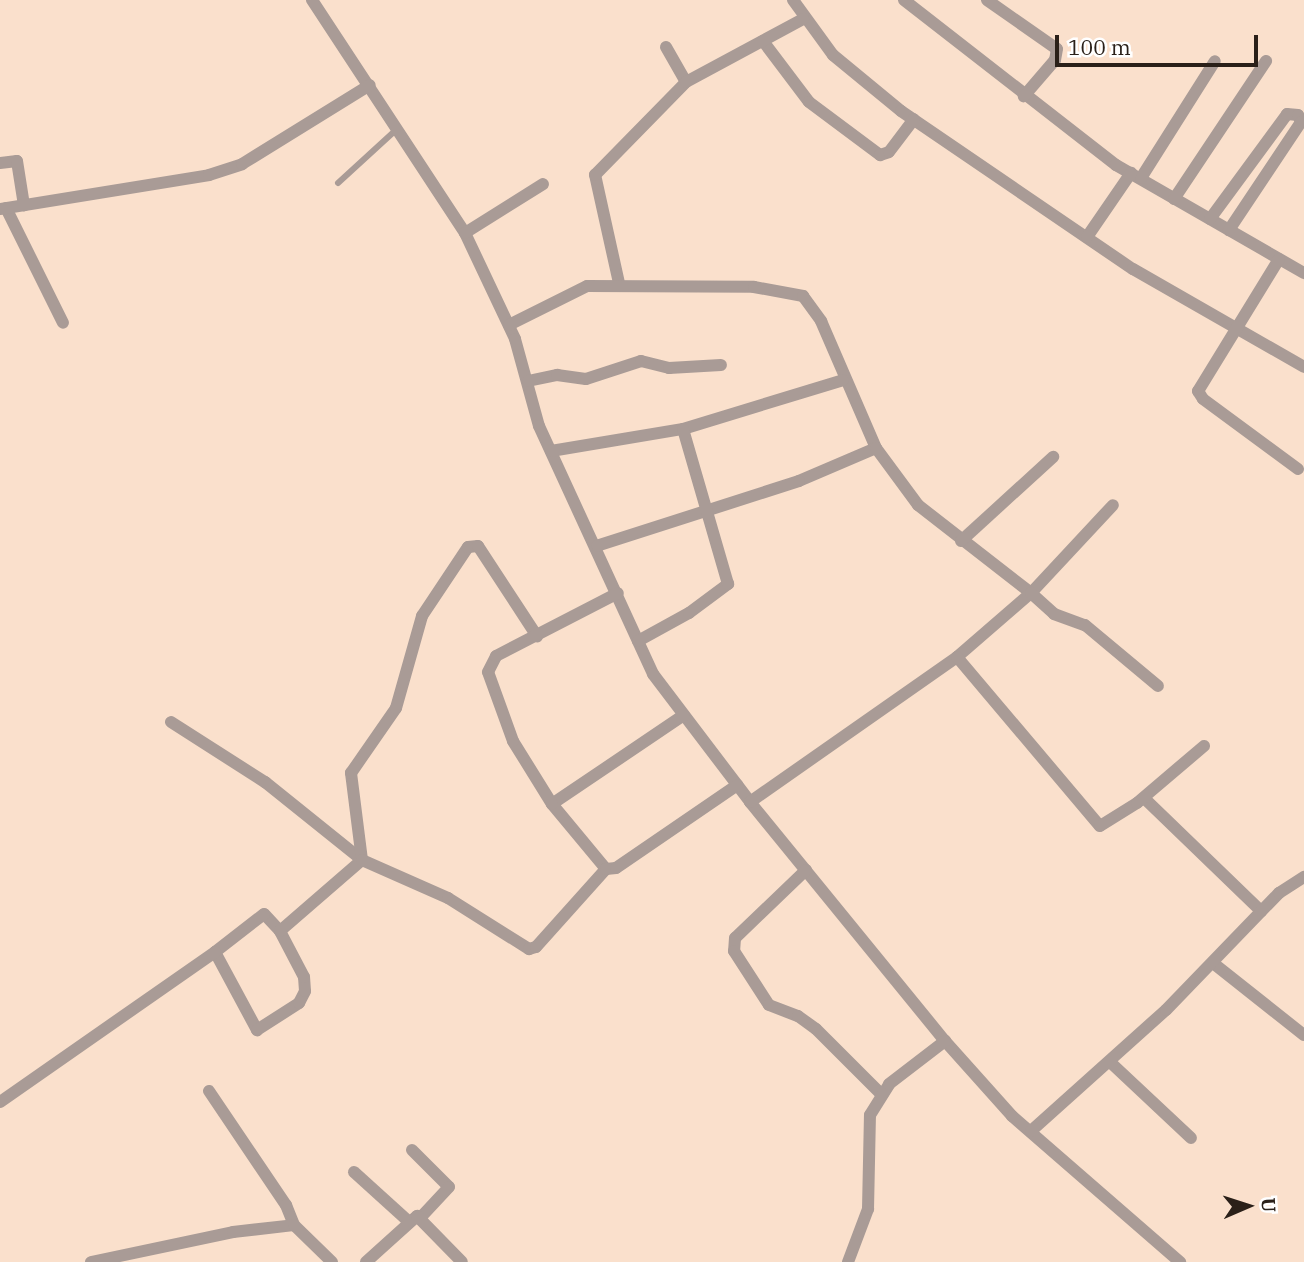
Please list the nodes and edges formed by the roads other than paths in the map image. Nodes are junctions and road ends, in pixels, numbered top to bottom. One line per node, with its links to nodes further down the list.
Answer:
1 (313, 0): 11 (street)
2 (793, 0): 5 (street)
3 (904, 0): 12 (street)
4 (987, 0): 12 (street)
5 (803, 19): 6 (street); 13 (street)
6 (763, 41): 10 (street); 13 (street)
7 (666, 47): 10 (street)
8 (1215, 61): 16 (street)
9 (1266, 61): 19 (street)
10 (687, 82): 28 (street)
11 (370, 85): 14 (street); 20 (street)
12 (1024, 96): 16 (street)
13 (914, 119): 25 (street)
14 (398, 127): 17 (lane); 24 (street)
15 (0, 163): 20 (street)
16 (1136, 176): 19 (street); 25 (street)
17 (338, 183)
18 (543, 184): 24 (street)
19 (1174, 199): 22 (street)
20 (24, 205): 21 (street)
21 (3, 209): 29 (street)
22 (1210, 219): 23 (street); 23 (street)
23 (1229, 230): 26 (street)
24 (466, 233): 30 (street)
25 (1087, 237): 31 (street)
26 (1279, 259): 27 (street); 31 (street)
27 (1304, 273)
28 (619, 283): 30 (street); 35 (street)
29 (63, 323)
30 (509, 325): 34 (street)
31 (1235, 328): 33 (street); 40 (street)
32 (721, 365): 34 (street)
33 (1304, 367)
34 (528, 380): 38 (street)
35 (843, 380): 36 (street); 37 (street)
36 (683, 429): 38 (street); 42 (street)
37 (876, 448): 42 (street); 43 (street)
38 (551, 451): 44 (street)
39 (1053, 457): 43 (street)
40 (1298, 469)
41 (1113, 505): 46 (street)
42 (708, 510): 44 (street); 48 (street)
43 (961, 541): 46 (street)
44 (597, 546): 45 (street)
45 (618, 593): 47 (street); 48 (street)
46 (1031, 593): 49 (street); 50 (street)
47 (537, 636): 57 (street); 58 (street)
48 (638, 641): 51 (street)
49 (957, 657): 55 (street); 56 (street)
50 (1158, 686)
51 (684, 715): 54 (street); 57 (street)
52 (171, 722): 58 (street)
53 (1205, 746): 55 (street)
54 (737, 785): 56 (street); 59 (street)
55 (1144, 798): 62 (street)
56 (750, 802): 60 (street)
57 (552, 804): 59 (street)
58 (362, 860): 59 (street); 63 (street)
59 (606, 869)
60 (806, 870): 67 (street); 70 (street)
61 (1304, 877): 62 (street)
62 (1261, 911): 65 (street)
63 (279, 931): 64 (street); 64 (street)
64 (215, 952): 71 (street)
65 (1213, 963): 66 (street); 68 (street)
66 (1304, 1035)
67 (945, 1041): 70 (street); 72 (street)
68 (1110, 1062): 72 (street); 73 (street)
69 (209, 1091): 77 (street)
70 (881, 1094): 83 (street)
71 (0, 1102)
72 (1031, 1131): 84 (street)
73 (1191, 1138)
74 (412, 1150): 76 (street)
75 (354, 1172): 76 (street)
76 (414, 1219): 81 (street); 82 (street)
77 (294, 1225): 78 (street); 80 (street)
78 (138, 1256): 79 (street)
79 (91, 1262)
80 (332, 1262)
81 (366, 1262)
82 (462, 1262)
83 (848, 1262)
84 (1180, 1262)

